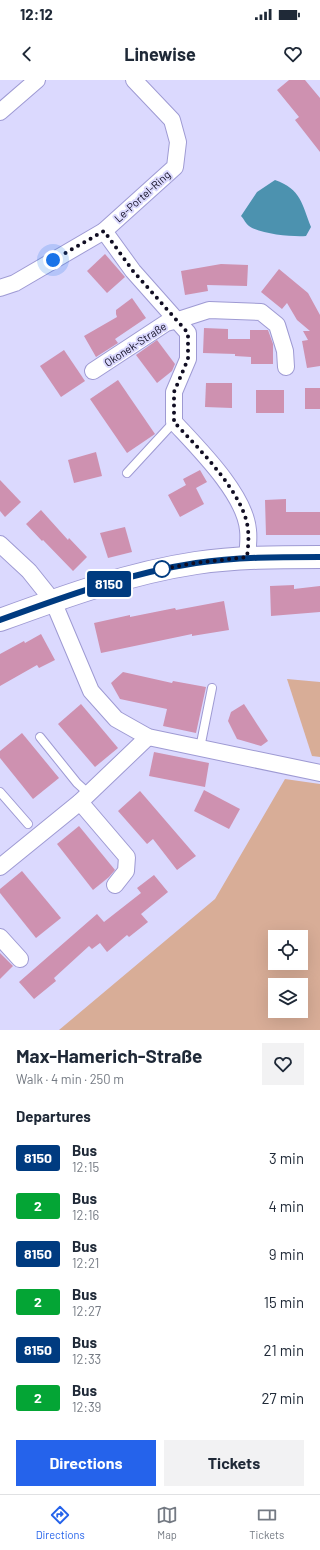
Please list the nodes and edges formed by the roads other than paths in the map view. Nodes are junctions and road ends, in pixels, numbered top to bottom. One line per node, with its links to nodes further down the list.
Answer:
1 (37, 80): 3 (street)
2 (134, 80): 4 (street, Le-Portel-Ring)
3 (0, 112)
4 (104, 231): 5 (street, Le-Portel-Ring); 6 (street, Okonek-Straße)
5 (0, 288)
6 (178, 320): 7 (street, Okonek-Straße); 8 (street, Okonek-Straße); 9 (street, Okonek-Straße)
7 (286, 367)
8 (93, 371)
9 (174, 422): 10 (lane); 12 (street)
10 (127, 473)
11 (0, 544): 14 (street)
12 (247, 557): 13 (main road); 14 (main road)
13 (320, 557)
14 (53, 601): 15 (main road); 18 (street)
15 (0, 620)
16 (212, 688): 19 (lane)
17 (40, 737): 22 (lane)
18 (148, 737): 19 (street); 22 (street)
19 (200, 748): 20 (street)
20 (320, 773)
21 (0, 792): 23 (lane)
22 (84, 798): 24 (street); 25 (street)
23 (28, 824)
24 (0, 867)
25 (115, 885)
26 (0, 937): 27 (street)
27 (20, 959)

